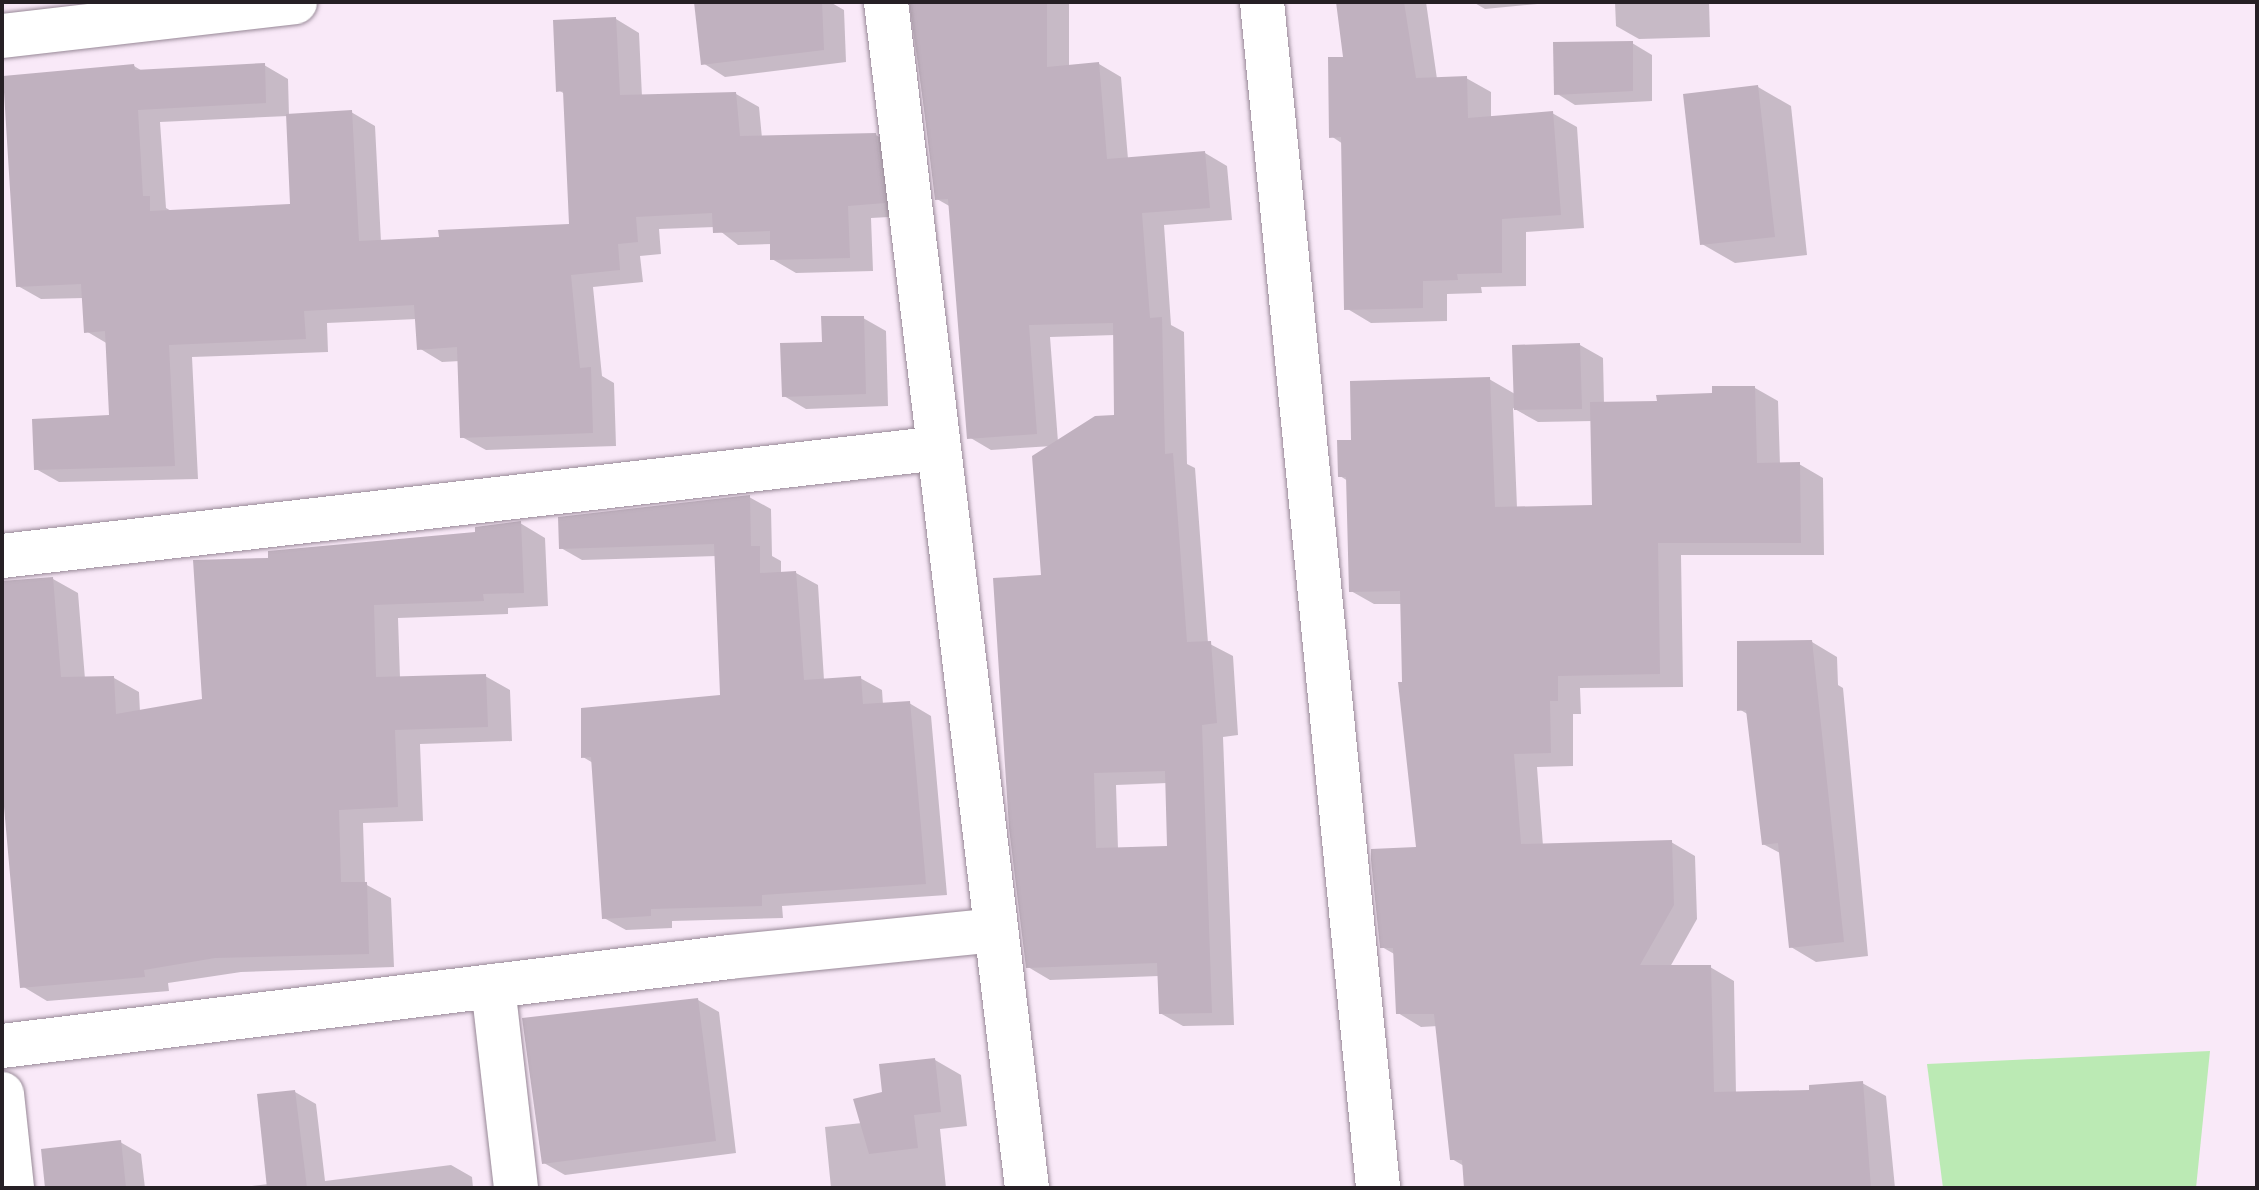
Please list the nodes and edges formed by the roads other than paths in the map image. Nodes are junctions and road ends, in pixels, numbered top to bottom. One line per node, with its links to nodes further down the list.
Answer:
1 (295, 2): 4 (street)
2 (886, 2): 5 (street)
3 (1262, 2): 14 (street)
4 (2, 36)
5 (939, 448): 6 (street); 7 (street)
6 (2, 556)
7 (996, 930): 8 (street); 13 (street)
8 (493, 986): 9 (street); 12 (street)
9 (2, 1046)
10 (2, 1094): 11 (street)
11 (12, 1188)
12 (516, 1188)
13 (1027, 1188)
14 (1378, 1188)

